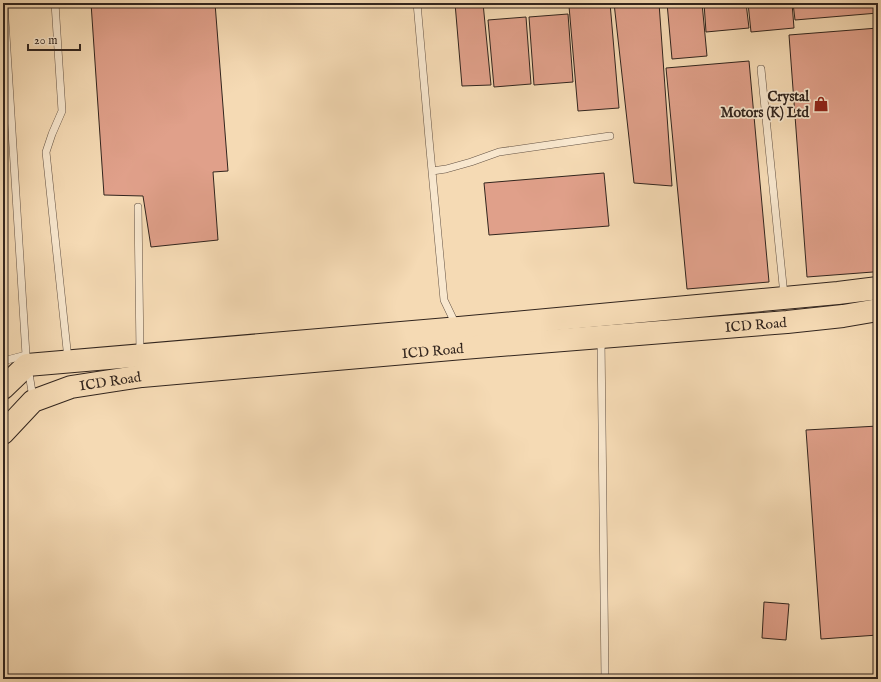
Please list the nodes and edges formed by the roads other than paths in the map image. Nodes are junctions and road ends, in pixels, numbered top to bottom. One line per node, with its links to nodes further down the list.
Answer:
1 (4, 3): 14 (lane)
2 (55, 3): 16 (lane)
3 (417, 3): 6 (lane)
4 (760, 69): 9 (lane)
5 (610, 136): 6 (lane)
6 (432, 171): 12 (lane)
7 (138, 207): 13 (lane)
8 (878, 288): 9 (main road, ICD Road)
9 (784, 298): 12 (main road, ICD Road)
10 (878, 310): 11 (main road, ICD Road)
11 (601, 337): 12 (main road, ICD Road); 20 (lane)
12 (460, 338): 13 (main road, ICD Road); 18 (main road, ICD Road)
13 (140, 355): 16 (main road, ICD Road)
14 (27, 360): 15 (lane); 16 (main road, ICD Road); 17 (main road); 18 (lane)
15 (3, 361)
16 (69, 361)
17 (3, 388)
18 (34, 401): 19 (main road, ICD Road)
19 (3, 433)
20 (605, 679)

